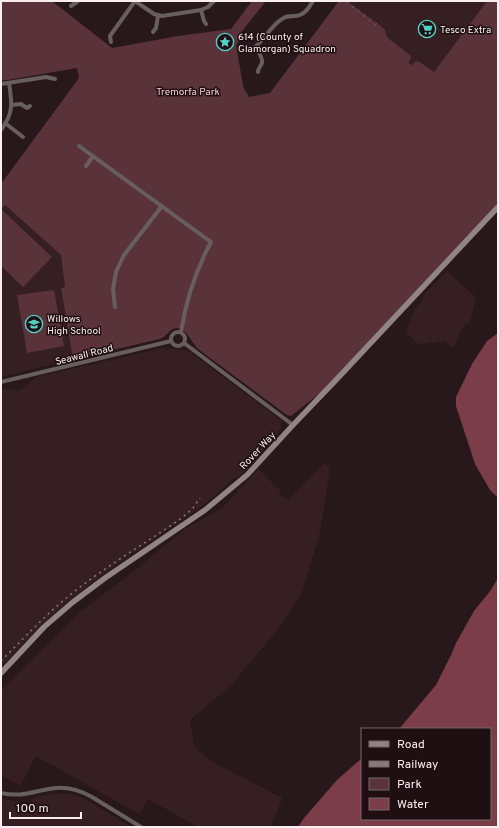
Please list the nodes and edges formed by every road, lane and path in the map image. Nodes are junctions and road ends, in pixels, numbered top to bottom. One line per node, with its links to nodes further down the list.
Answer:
1 (135, 1): 7 (street); 11 (street)
2 (214, 1): 6 (street)
3 (313, 1): 13 (street)
4 (79, 2): 5 (street)
5 (71, 6)
6 (201, 10): 7 (street); 8 (street)
7 (158, 16): 9 (street)
8 (206, 24)
9 (153, 32)
10 (104, 36): 11 (street)
11 (110, 36): 12 (street)
12 (111, 42)
13 (255, 47): 14 (street); 15 (street)
14 (251, 50)
15 (258, 72)
16 (55, 79): 17 (street)
17 (9, 83): 18 (street); 19 (street)
18 (1, 84)
19 (12, 105): 20 (street); 21 (street)
20 (30, 106)
21 (6, 124): 22 (street); 23 (street)
22 (1, 130)
23 (23, 137)
24 (79, 146): 25 (street)
25 (93, 156): 26 (street); 27 (street)
26 (86, 166)
27 (162, 206): 29 (street); 30 (street)
28 (498, 206): 34 (street, Rover Way)
29 (116, 307)
30 (181, 332): 31 (street); 32 (street)
31 (171, 341): 32 (street); 33 (street, Seawall Road)
32 (184, 343): 34 (street)
33 (1, 382)
34 (293, 425): 35 (street, Rover Way)
35 (1, 673)
36 (1, 793): 37 (street)
37 (141, 827)

